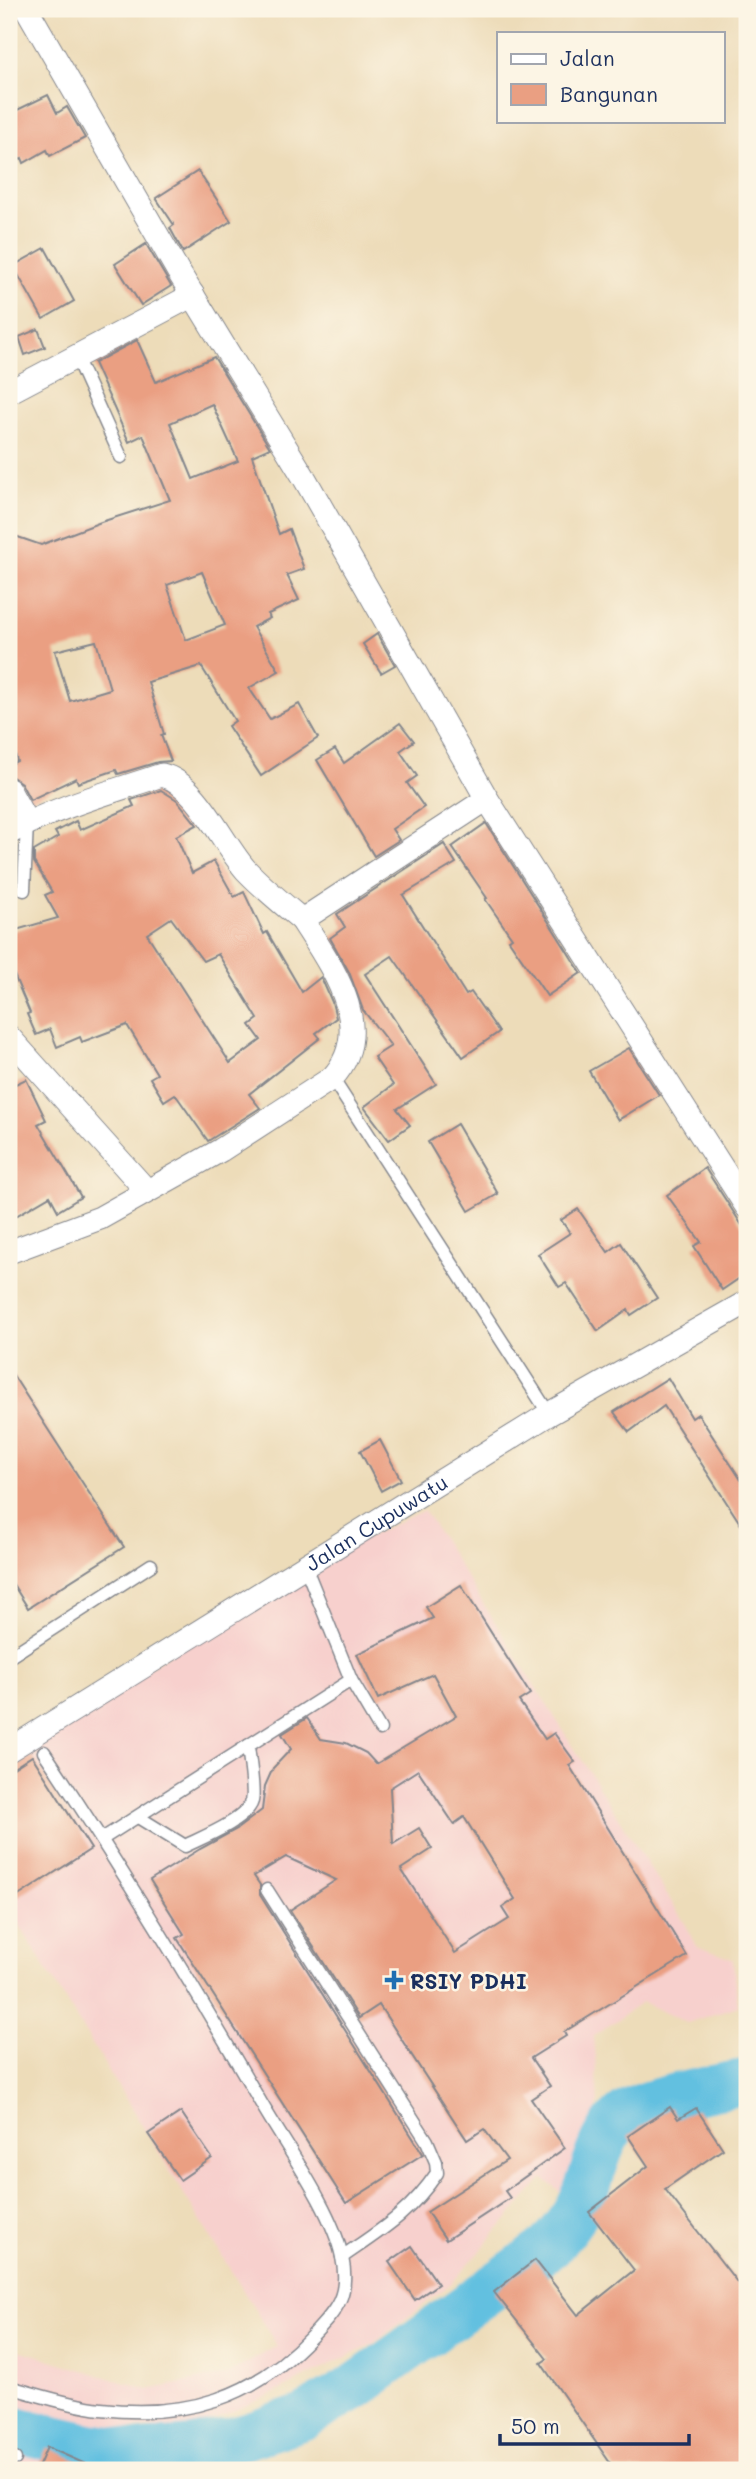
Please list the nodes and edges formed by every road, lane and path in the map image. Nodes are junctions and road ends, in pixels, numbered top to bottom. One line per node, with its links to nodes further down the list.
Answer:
1 (27, 9): 2 (street)
2 (193, 295): 3 (street); 7 (street)
3 (76, 357): 4 (street); 5 (lane)
4 (9, 392)
5 (121, 457)
6 (9, 790): 8 (street)
7 (487, 799): 10 (street); 15 (street)
8 (18, 828): 9 (lane); 10 (street)
9 (24, 890)
10 (302, 920): 13 (street)
11 (9, 1038): 12 (street)
12 (18, 1063): 14 (street)
13 (332, 1078): 14 (street); 18 (lane)
14 (147, 1191): 16 (street)
15 (747, 1207)
16 (9, 1252)
17 (747, 1302): 18 (street, Jalan Cupuwatu)
18 (549, 1414): 20 (street, Jalan Cupuwatu)
19 (150, 1564): 21 (lane)
20 (305, 1566): 22 (lane); 25 (street, Jalan Cupuwatu)
21 (9, 1657)
22 (351, 1680): 23 (lane); 24 (lane)
23 (380, 1729)
24 (248, 1746): 27 (lane); 27 (lane)
25 (9, 1750)
26 (44, 1752): 28 (lane)
27 (138, 1817): 28 (lane)
28 (102, 1839): 30 (lane)
29 (267, 1890): 30 (lane)
30 (342, 2257): 31 (lane)
31 (9, 2388)

